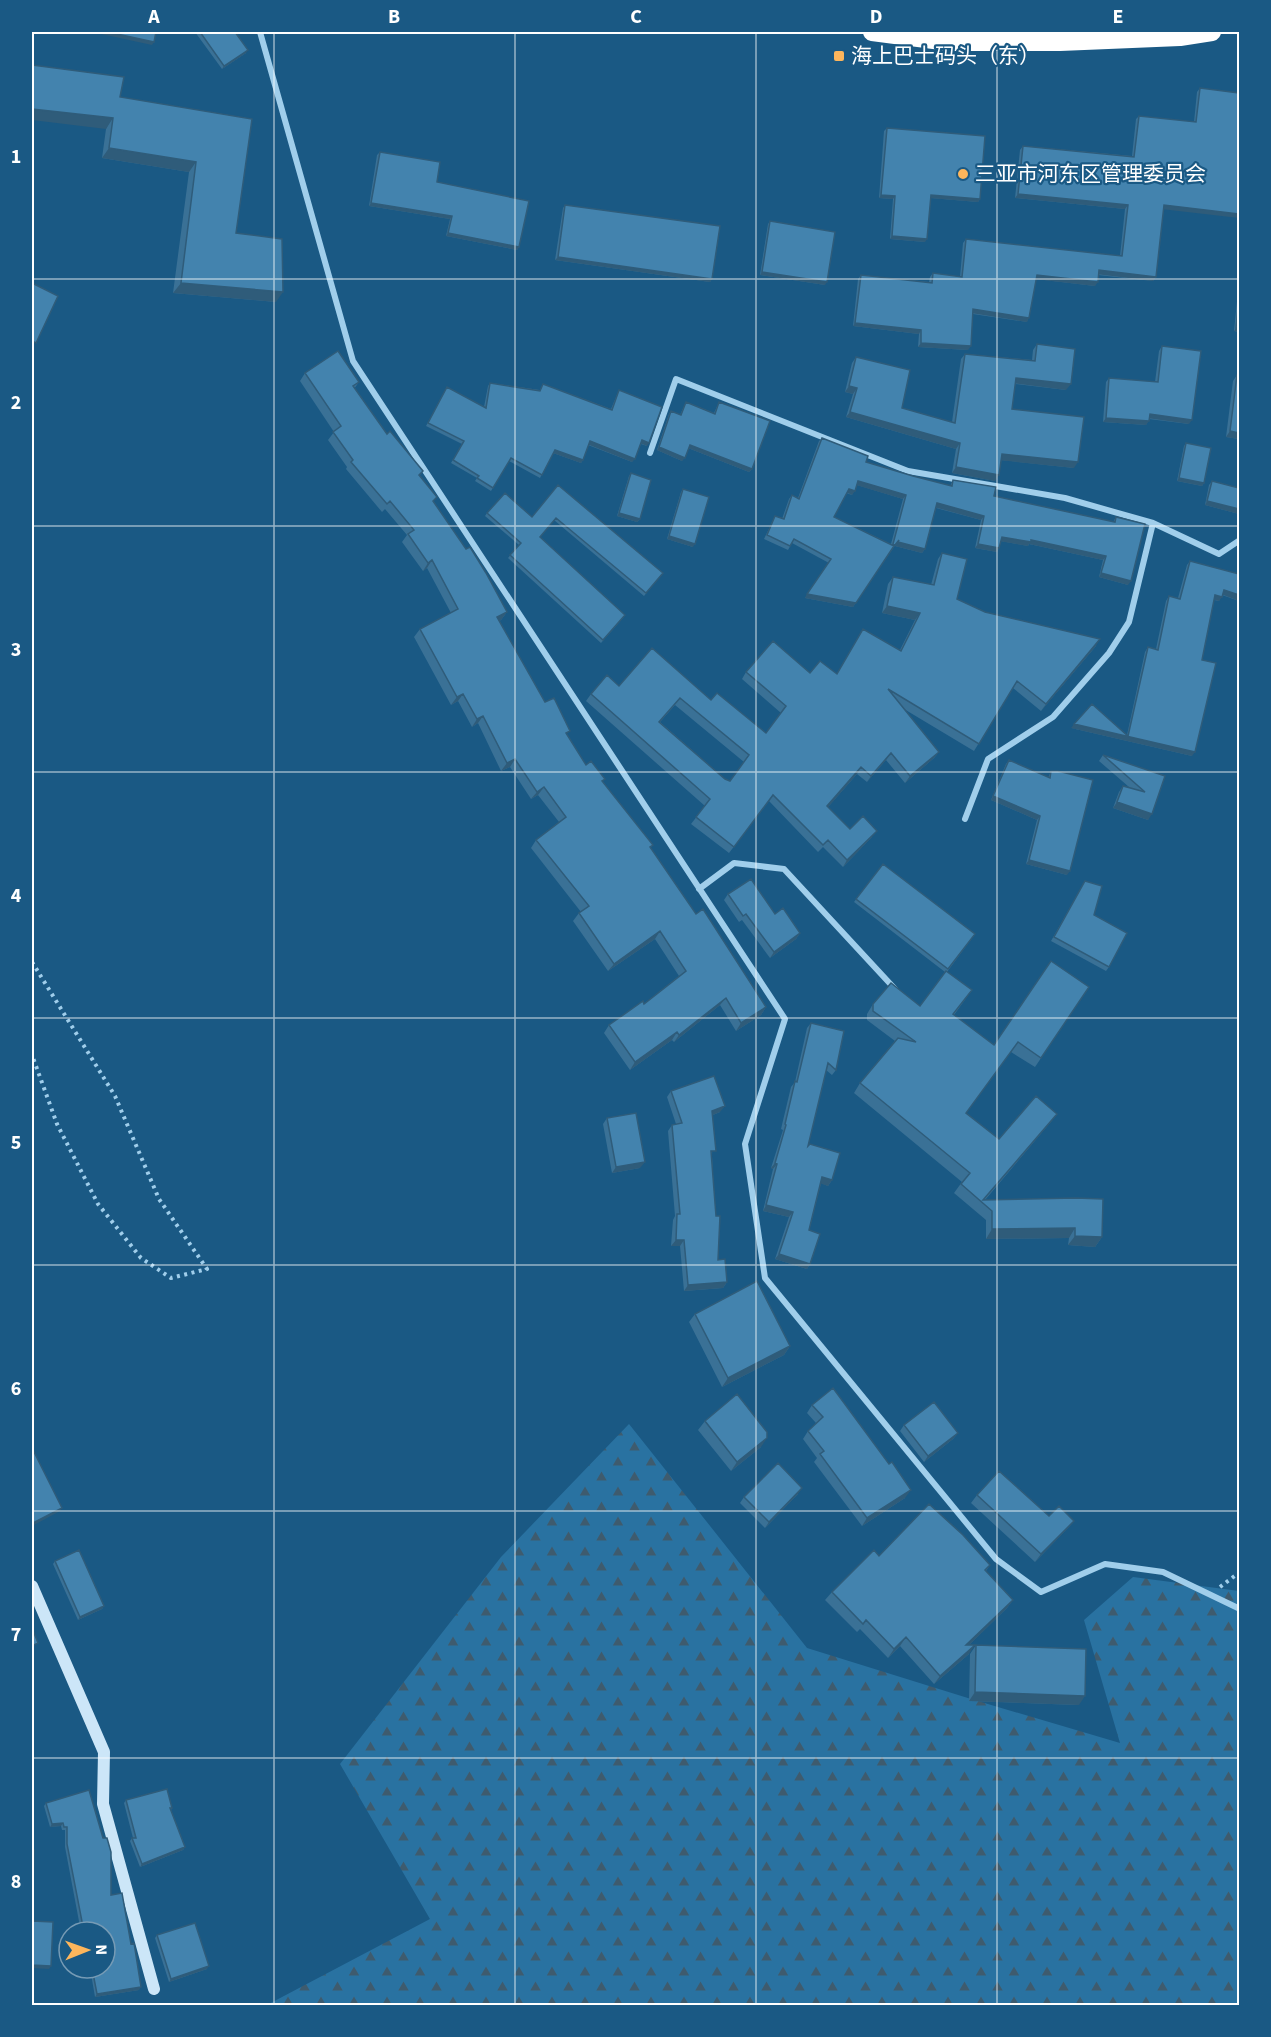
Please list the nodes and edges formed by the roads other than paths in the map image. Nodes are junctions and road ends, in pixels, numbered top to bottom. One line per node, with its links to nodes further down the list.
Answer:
1 (260, 32): 9 (street)
2 (872, 32): 4 (highway)
3 (1212, 32): 4 (highway)
4 (1053, 37)
5 (650, 453): 6 (street)
6 (1154, 523): 7 (street); 8 (street)
7 (1239, 540)
8 (965, 819)
9 (699, 889): 10 (street); 12 (street)
10 (903, 997)
11 (32, 1586): 13 (street)
12 (1239, 1609)
13 (154, 1989)

